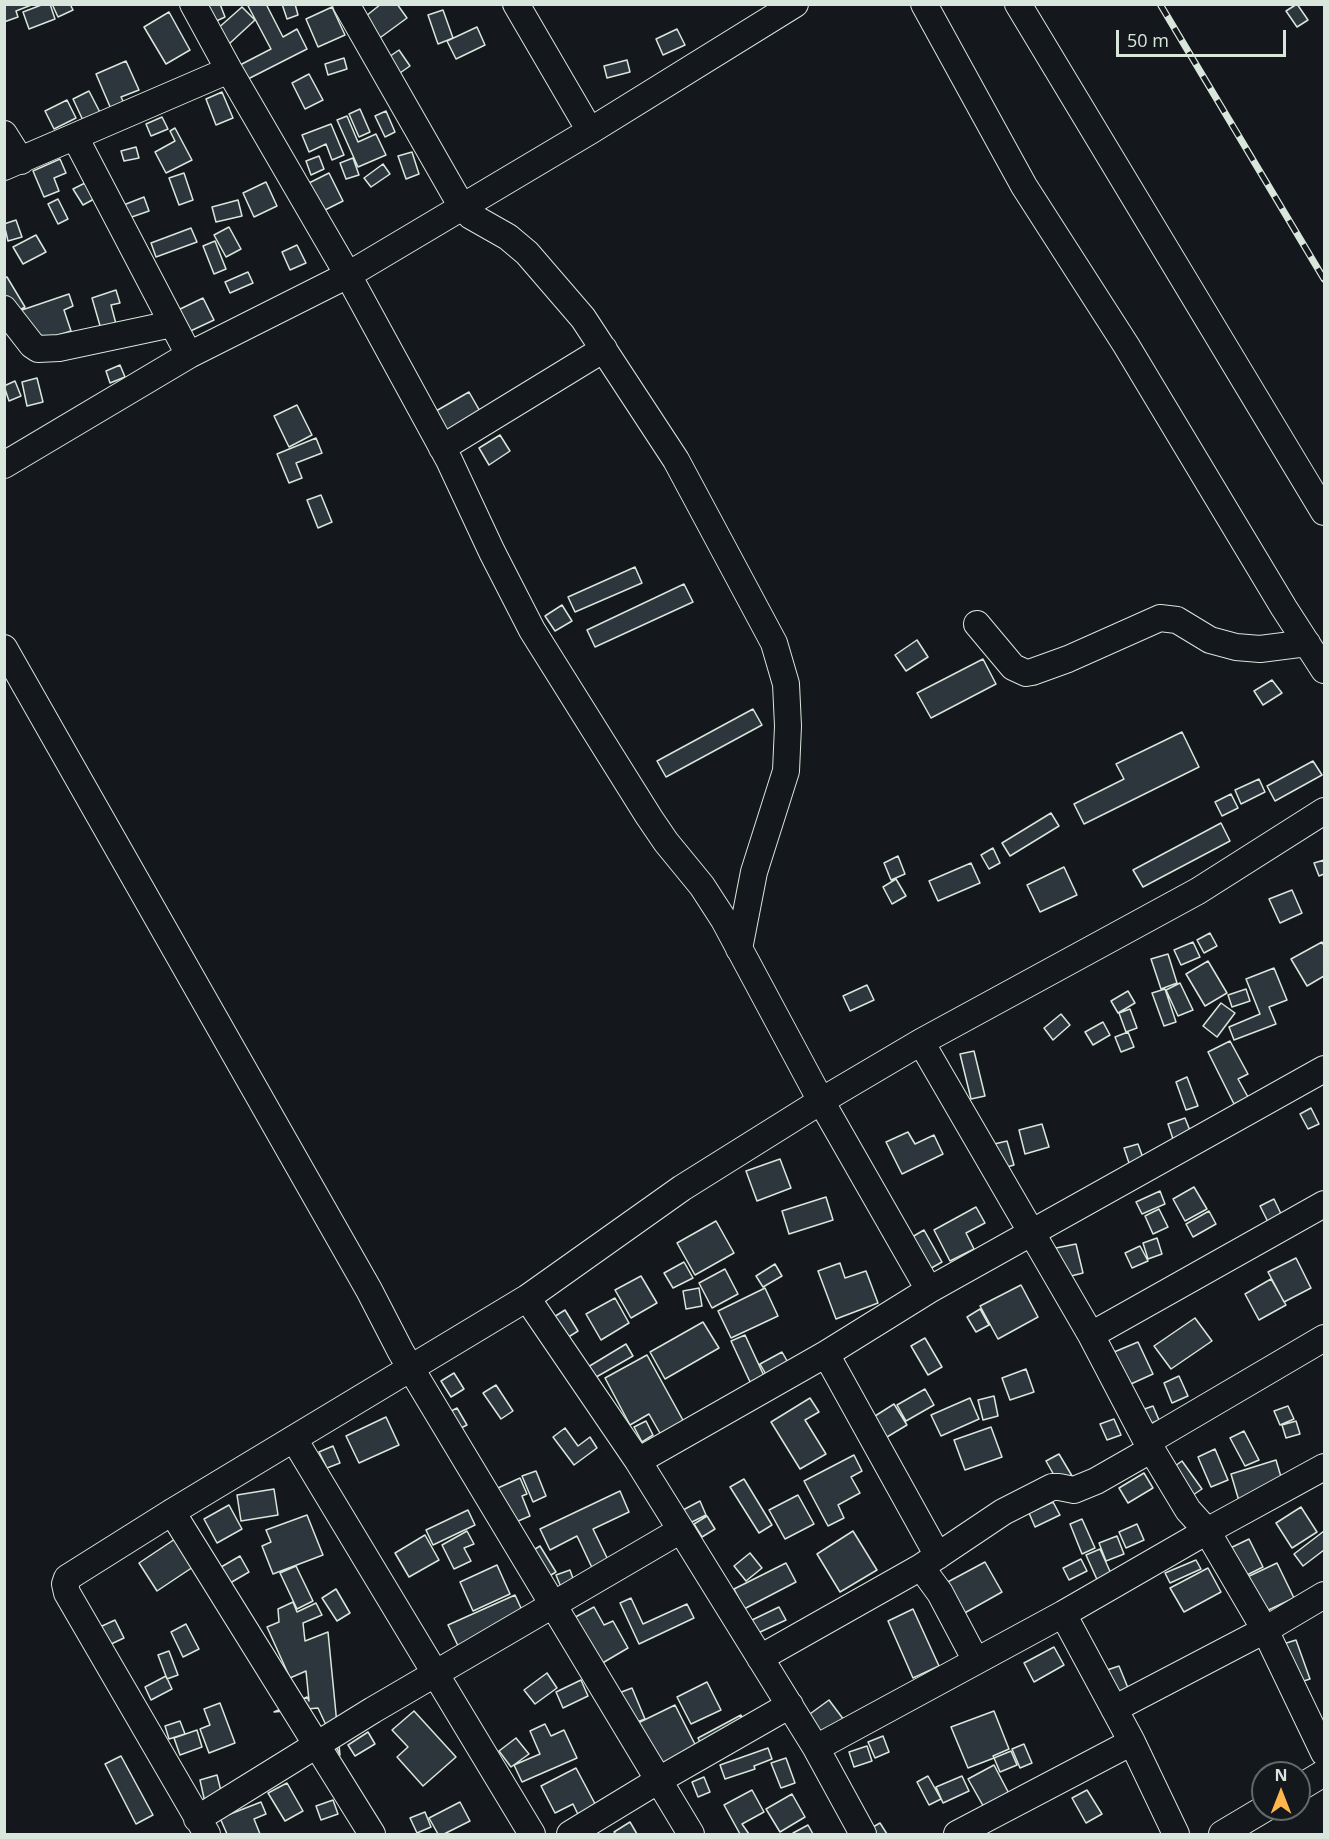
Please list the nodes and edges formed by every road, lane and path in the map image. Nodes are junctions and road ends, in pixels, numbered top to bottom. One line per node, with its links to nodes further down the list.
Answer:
1 (193, 4): 7 (street)
2 (346, 4): 12 (street)
3 (516, 4): 8 (street)
4 (795, 4): 8 (street)
5 (924, 4): 22 (street)
6 (1018, 4): 20 (street)
7 (228, 70): 10 (street); 13 (street)
8 (590, 131): 12 (street)
9 (4, 134): 11 (street)
10 (75, 137): 11 (street); 15 (street)
11 (13, 164)
12 (462, 207): 13 (street); 16 (street)
13 (348, 275): 17 (street); 18 (street)
14 (4, 309): 15 (street)
15 (172, 324): 17 (street)
16 (604, 349): 18 (street); 26 (street)
17 (189, 355): 19 (street)
18 (442, 448): 26 (street)
19 (4, 465)
20 (1324, 512)
21 (977, 624): 22 (street)
22 (1307, 643): 24 (street)
23 (4, 648): 37 (street)
24 (1324, 670)
25 (1324, 811): 27 (street)
26 (739, 949): 29 (street)
27 (921, 1042): 29 (street); 31 (street)
28 (1324, 1069): 31 (street)
29 (820, 1101): 32 (street); 33 (street)
30 (1324, 1204): 34 (street)
31 (1031, 1232): 32 (street); 34 (street)
32 (929, 1290): 36 (street)
33 (527, 1298): 37 (street); 40 (street)
34 (1090, 1335): 39 (street)
35 (1324, 1338): 39 (street)
36 (826, 1353): 40 (street); 45 (street)
37 (411, 1369): 38 (street); 47 (street)
38 (294, 1438): 42 (street); 52 (street)
39 (1150, 1445): 44 (street); 45 (street)
40 (638, 1461): 43 (street)
41 (1324, 1467): 44 (street)
42 (172, 1512): 56 (street); 63 (street)
43 (681, 1530): 47 (street); 50 (street)
44 (1207, 1531): 48 (street); 49 (street)
45 (929, 1561): 50 (street); 51 (street)
46 (1324, 1596): 49 (street)
47 (552, 1604): 52 (street); 60 (street)
48 (1063, 1614): 51 (street); 54 (street)
49 (1265, 1630): 54 (street); 58 (street)
50 (760, 1658): 53 (street)
51 (976, 1661): 57 (street)
52 (434, 1674): 56 (street); 65 (street)
53 (790, 1705): 57 (street); 60 (street)
54 (1114, 1709): 55 (street)
55 (1132, 1743): 69 (street); 70 (street)
56 (318, 1745): 63 (street); 64 (street)
57 (816, 1748): 68 (street)
58 (1324, 1753)
59 (1324, 1773): 61 (street)
60 (659, 1780): 66 (street); 67 (street)
61 (1311, 1781)
62 (1251, 1817): 71 (street)
63 (202, 1827)
64 (372, 1834)
65 (532, 1834)
66 (570, 1834)
67 (692, 1834)
68 (863, 1834)
69 (957, 1834)
70 (1176, 1834)
71 (1222, 1834)

